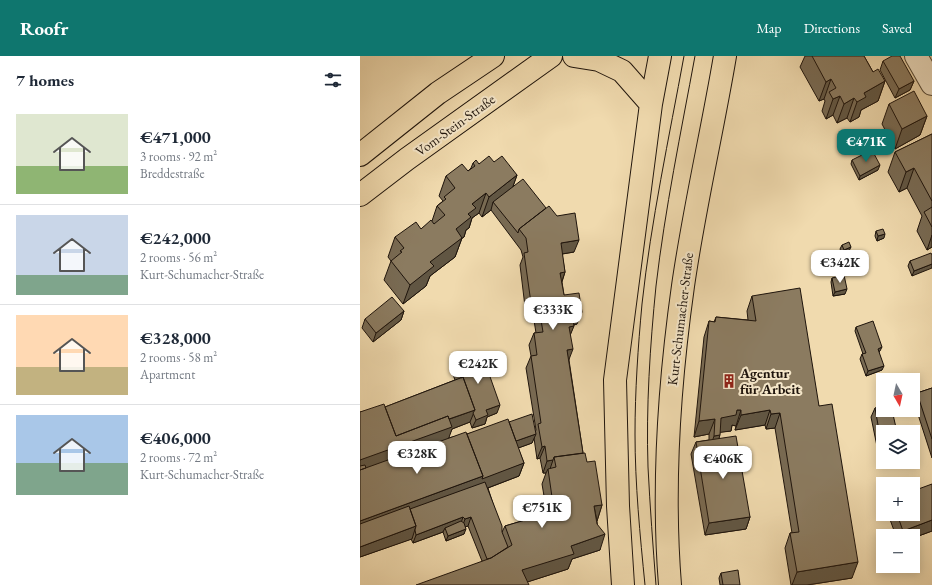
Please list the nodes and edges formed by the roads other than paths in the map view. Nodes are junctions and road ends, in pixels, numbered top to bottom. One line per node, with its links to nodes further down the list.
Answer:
1 (493, 56): 12 (main road)
2 (551, 56): 3 (main road); 13 (main road, Vom-Stein-Straße)
3 (570, 56)
4 (574, 56): 11 (main road)
5 (660, 56): 11 (main road)
6 (725, 56): 10 (main road, Kurt-Schumacher-Straße)
7 (739, 56): 10 (main road)
8 (916, 56): 9 (street)
9 (932, 84)
10 (720, 89): 15 (main road, Kurt-Schumacher-Straße)
11 (651, 104): 14 (main road)
12 (360, 155)
13 (360, 195)
14 (623, 585)
15 (670, 585)

